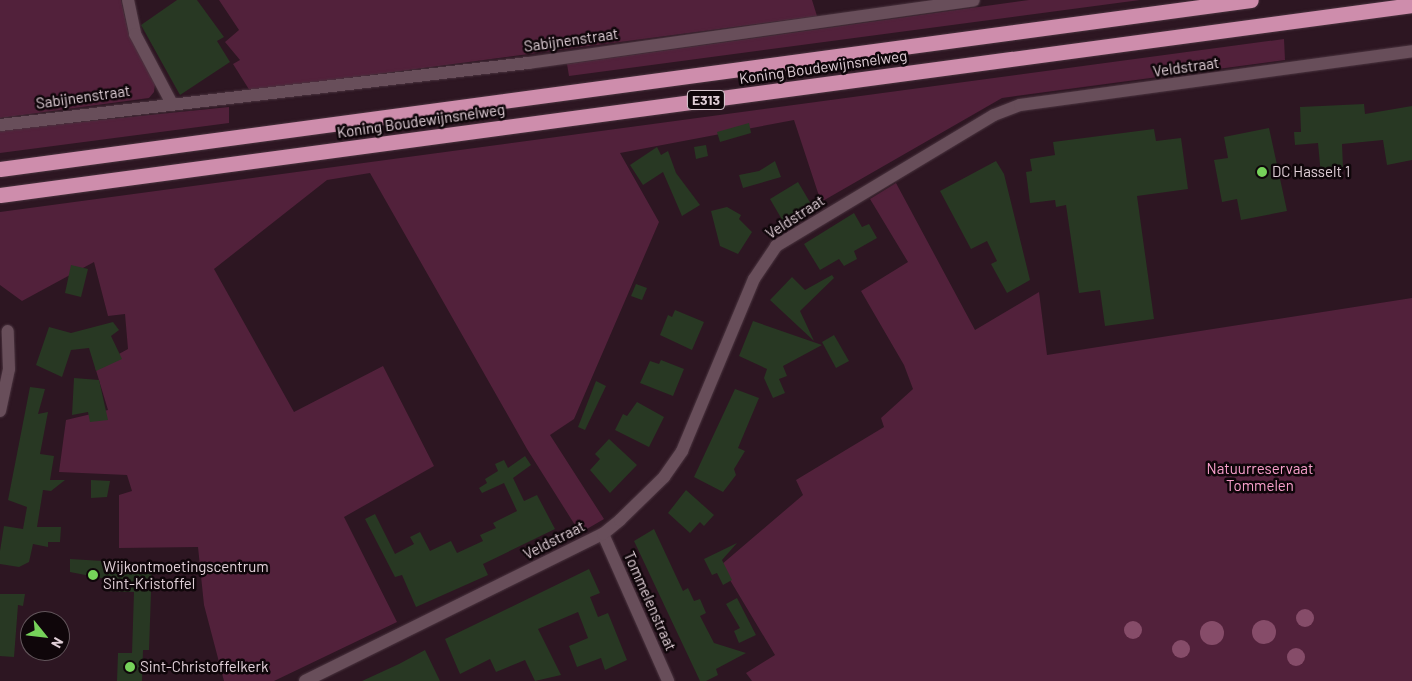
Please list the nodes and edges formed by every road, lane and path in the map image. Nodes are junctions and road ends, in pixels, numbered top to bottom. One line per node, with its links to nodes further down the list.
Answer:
1 (128, 0): 6 (street)
2 (974, 0): 6 (street, Sabijnenstraat)
3 (1251, 0): 8 (highway, Koning Boudewijnsnelweg / E313)
4 (1412, 5): 9 (highway, Koning Boudewijnsnelweg / E313)
5 (1412, 51): 12 (street, Veldstraat)
6 (171, 102): 7 (street, Sabijnenstraat)
7 (0, 125)
8 (0, 169)
9 (0, 195)
10 (8, 331): 11 (street)
11 (0, 411)
12 (602, 534): 13 (street, Veldstraat); 14 (street, Tommelenstraat)
13 (305, 681)
14 (668, 681)

